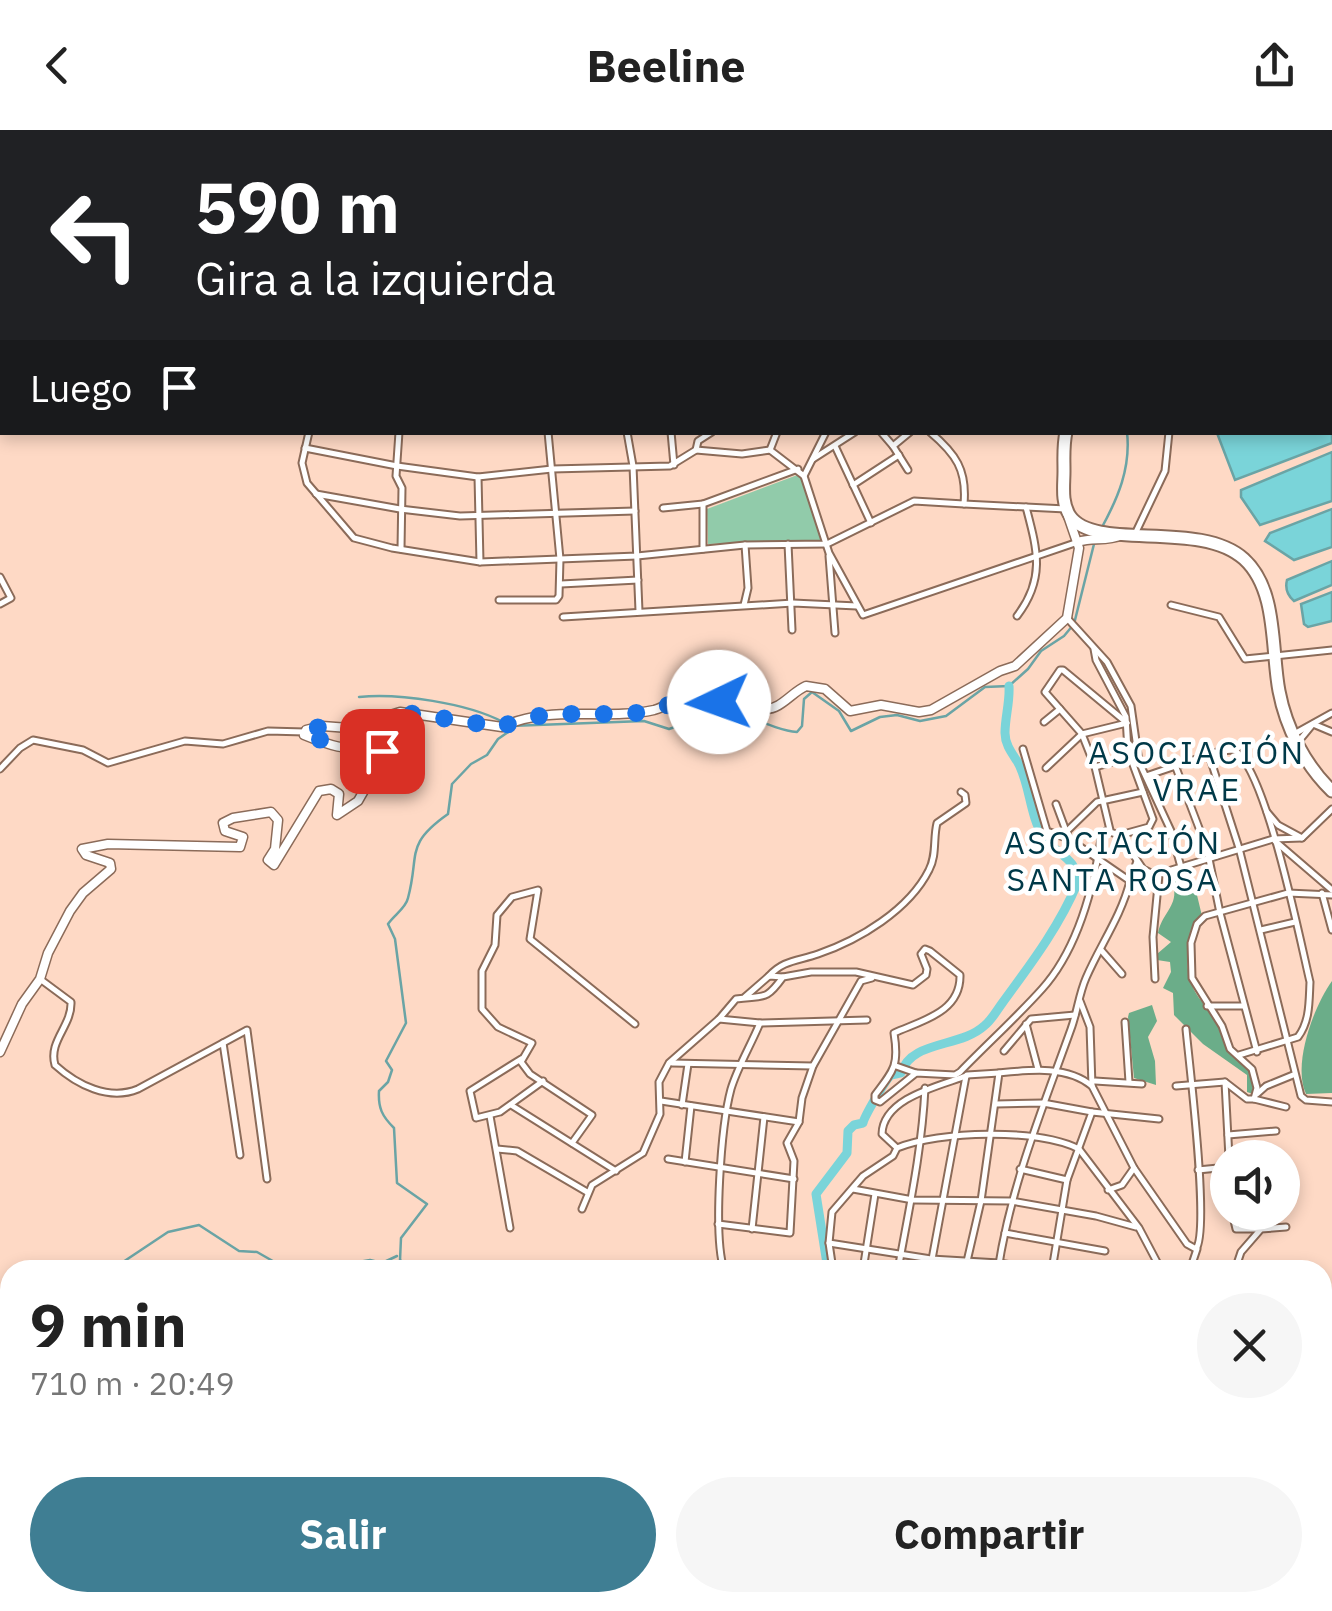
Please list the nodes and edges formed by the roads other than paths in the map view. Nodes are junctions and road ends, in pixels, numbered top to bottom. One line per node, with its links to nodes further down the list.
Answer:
1 (308, 435): 17 (street)
2 (399, 435): 23 (street)
3 (548, 435): 25 (street)
4 (627, 435): 24 (street)
5 (671, 435): 22 (street)
6 (707, 435): 18 (street)
7 (776, 435): 19 (street)
8 (825, 435): 21 (street)
9 (851, 435): 15 (street)
10 (884, 435): 16 (street)
11 (906, 435): 16 (street)
12 (933, 435): 33 (street)
13 (1064, 435): 37 (highway)
14 (1169, 435): 42 (street)
15 (835, 446): 21 (street); 30 (street)
16 (893, 446): 20 (street)
17 (304, 448): 23 (street); 31 (street)
18 (696, 450): 19 (street); 22 (street)
19 (770, 450): 26 (street)
20 (899, 455): 27 (street); 30 (street)
21 (813, 459): 29 (street)
22 (674, 465): 24 (street)
23 (397, 466): 28 (street); 36 (street)
24 (632, 466): 25 (street); 38 (street)
25 (552, 469): 28 (street); 39 (street)
26 (798, 469): 29 (street); 32 (street)
27 (908, 470)
28 (478, 476): 40 (street)
29 (804, 476): 45 (street)
30 (853, 485): 41 (street)
31 (313, 493): 36 (street); 47 (street)
32 (703, 504): 35 (street); 48 (street)
33 (964, 504): 34 (street); 41 (street)
34 (1026, 507): 37 (street); 50 (street)
35 (663, 508)
36 (400, 509): 40 (street); 47 (street)
37 (1067, 509): 43 (highway)
38 (635, 511): 39 (street); 51 (street)
39 (557, 514): 40 (street); 52 (street)
40 (478, 515): 53 (street)
41 (871, 524): 45 (street)
42 (1132, 533): 43 (highway); 72 (highway)
43 (1086, 537): 50 (street); 67 (street)
44 (788, 544): 45 (street); 46 (street); 58 (street)
45 (828, 544): 49 (street)
46 (745, 545): 48 (street); 61 (street)
47 (401, 549): 53 (street)
48 (703, 550): 51 (street)
49 (829, 553): 60 (street); 63 (street)
50 (1039, 555): 63 (street); 65 (street)
51 (637, 556): 52 (street); 55 (street)
52 (560, 559): 53 (street); 56 (street)
53 (480, 562)
54 (0, 577): 59 (street)
55 (638, 580): 56 (street); 64 (street)
56 (560, 584): 57 (street)
57 (499, 600)
58 (793, 603): 60 (street); 61 (street); 68 (street)
59 (0, 604)
60 (831, 604): 63 (street); 69 (street)
61 (744, 605): 64 (street)
62 (1172, 605): 72 (street)
63 (858, 606)
64 (640, 611): 66 (street)
65 (1017, 616)
66 (563, 617)
67 (1066, 618): 70 (street); 78 (street)
68 (792, 630)
69 (834, 633)
70 (1093, 646): 76 (street); 89 (street)
71 (1332, 650): 72 (street)
72 (1275, 658): 81 (highway)
73 (1060, 708): 75 (street); 76 (street); 80 (street)
74 (1332, 713): 77 (street)
75 (1044, 722)
76 (1126, 723): 80 (street); 84 (street)
77 (1313, 724): 79 (street); 81 (street)
78 (305, 732): 88 (street); 122 (street)
79 (1332, 732)
80 (1082, 734): 86 (street); 87 (street)
81 (1295, 739): 90 (highway)
82 (1024, 749): 99 (street)
83 (1209, 755): 85 (street); 96 (street); 102 (street)
84 (1130, 757): 87 (street); 92 (street)
85 (1175, 765): 89 (street); 103 (street)
86 (1046, 768)
87 (1095, 768): 93 (street)
88 (0, 769)
89 (1146, 776): 106 (street)
90 (1332, 791)
91 (961, 792): 119 (street)
92 (1144, 792): 93 (street); 98 (street)
93 (1104, 802): 97 (street); 99 (street)
94 (1056, 804): 99 (street)
95 (1332, 809): 100 (street)
96 (1265, 810): 100 (street); 101 (street)
97 (1110, 830): 98 (street); 105 (street)
98 (1120, 835): 104 (street)
99 (1067, 836): 105 (street)
100 (1302, 838): 101 (street)
101 (1273, 839): 102 (street); 109 (street); 110 (street)
102 (1239, 848): 103 (street); 112 (street)
103 (1207, 859): 106 (street); 113 (street)
104 (1138, 860): 107 (street); 108 (street)
105 (1099, 861): 108 (street); 154 (street)
106 (1181, 867): 107 (street)
107 (1159, 875): 123 (street)
108 (1130, 881): 117 (street)
109 (1332, 892): 111 (street)
110 (1288, 893): 111 (street); 112 (street); 114 (street)
111 (1322, 893): 116 (street)
112 (1254, 903): 113 (street); 115 (street)
113 (1220, 913): 126 (street); 127 (street)
114 (1295, 922): 115 (street); 137 (street)
115 (1261, 930): 137 (street)
116 (1332, 930)
117 (1101, 950): 118 (street); 125 (street)
118 (1122, 974)
119 (769, 976): 120 (street); 124 (street)
120 (784, 977): 121 (street); 124 (street)
121 (875, 977): 130 (street); 148 (street)
122 (40, 978): 138 (street); 140 (street)
123 (1155, 979)
124 (744, 998): 129 (street)
125 (1080, 1001): 128 (street); 159 (street)
126 (1207, 1006): 127 (street); 142 (street)
127 (1245, 1006): 141 (street)
128 (1075, 1016): 132 (street); 150 (street)
129 (718, 1019): 134 (street); 144 (street)
130 (839, 1020): 131 (street); 134 (street); 147 (street)
131 (867, 1020)
132 (1026, 1022): 139 (street); 149 (street)
133 (1126, 1022): 157 (street)
134 (760, 1023): 146 (street)
135 (635, 1024): 143 (street)
136 (1186, 1028): 162 (street)
137 (1288, 1042): 141 (street); 153 (street)
138 (223, 1043): 191 (street); 201 (street)
139 (1004, 1051)
140 (0, 1052)
141 (1257, 1052): 142 (street)
142 (1239, 1055): 164 (street)
143 (521, 1059): 156 (street); 176 (street)
144 (669, 1062): 145 (street); 165 (street)
145 (688, 1064): 146 (street); 167 (street)
146 (740, 1066): 147 (street); 173 (street)
147 (814, 1066): 179 (street)
148 (899, 1066): 151 (street); 151 (street)
149 (1038, 1069): 150 (street); 152 (street)
150 (1054, 1072): 159 (street); 169 (street)
151 (916, 1074): 154 (street)
152 (999, 1074): 155 (street); 168 (street)
153 (1294, 1074): 164 (street); 166 (street)
154 (955, 1075): 155 (street)
155 (966, 1076): 163 (street); 181 (street)
156 (542, 1081): 170 (street); 187 (street)
157 (1129, 1082): 159 (street); 160 (street)
158 (1225, 1082): 162 (street); 164 (street); 183 (street)
159 (1093, 1084): 175 (street)
160 (1142, 1084)
161 (1176, 1086): 162 (street)
162 (1191, 1086): 198 (street)
163 (925, 1088): 184 (street); 188 (street)
164 (1255, 1097): 172 (street)
165 (661, 1101): 167 (street); 199 (street)
166 (1332, 1102)
167 (682, 1104): 171 (street)
168 (996, 1104): 169 (street); 182 (street)
169 (1043, 1104): 174 (street); 185 (street)
170 (511, 1105): 176 (street); 187 (street)
171 (691, 1106): 173 (street); 193 (street)
172 (1286, 1107)
173 (727, 1111): 177 (street); 194 (street)
174 (1092, 1112): 175 (street); 190 (street)
175 (1106, 1114): 178 (street); 195 (street)
176 (490, 1116): 189 (street)
177 (764, 1118): 179 (street); 200 (street)
178 (1160, 1119)
179 (799, 1122): 202 (street)
180 (1276, 1130): 183 (street)
181 (957, 1133): 182 (street); 184 (street); 209 (street)
182 (992, 1135): 185 (street); 211 (street)
183 (1228, 1135): 186 (street)
184 (921, 1138): 188 (street); 208 (street)
185 (1030, 1138): 190 (street); 197 (street)
186 (1228, 1140)
187 (572, 1144): 199 (street)
188 (896, 1148): 204 (street)
189 (496, 1149): 206 (street); 215 (street)
190 (1079, 1149): 203 (street); 205 (street)
191 (240, 1155)
192 (668, 1160): 193 (street)
193 (685, 1162): 194 (street)
194 (722, 1167): 200 (street); 214 (street)
195 (1134, 1168): 205 (street); 222 (street)
196 (1210, 1169): 198 (street)
197 (1020, 1170): 203 (street); 210 (street)
198 (1198, 1170): 222 (street)
199 (616, 1171): 206 (street)
200 (758, 1174): 202 (street); 217 (street)
201 (267, 1179)
202 (794, 1179): 217 (street)
203 (1067, 1180): 213 (street)
204 (854, 1189): 207 (street); 221 (street)
205 (1108, 1190): 216 (street)
206 (587, 1192): 212 (street)
207 (875, 1194): 208 (street); 223 (street)
208 (914, 1200): 209 (street); 225 (street)
209 (945, 1200): 211 (street); 226 (street)
210 (1011, 1201): 211 (street); 213 (street); 219 (street)
211 (981, 1202): 232 (street)
212 (582, 1209)
213 (1062, 1210): 216 (street); 220 (street)
214 (718, 1224): 217 (street); 227 (street)
215 (510, 1228)
216 (1138, 1228): 235 (street)
217 (752, 1229)
218 (1261, 1230): 237 (street)
219 (1005, 1233): 220 (street); 233 (street)
220 (1057, 1241): 224 (street); 234 (street)
221 (829, 1243): 223 (street); 228 (street)
222 (1198, 1247): 236 (street)
223 (867, 1250): 225 (street); 229 (street)
224 (1105, 1252)
225 (901, 1253): 226 (street); 230 (street)
226 (931, 1259): 231 (street)
227 (723, 1260)
228 (832, 1260)
229 (865, 1260)
230 (900, 1260)
231 (936, 1260)
232 (967, 1260)
233 (999, 1260)
234 (1054, 1260)
235 (1156, 1260)
236 (1193, 1260)
237 (1238, 1260)

